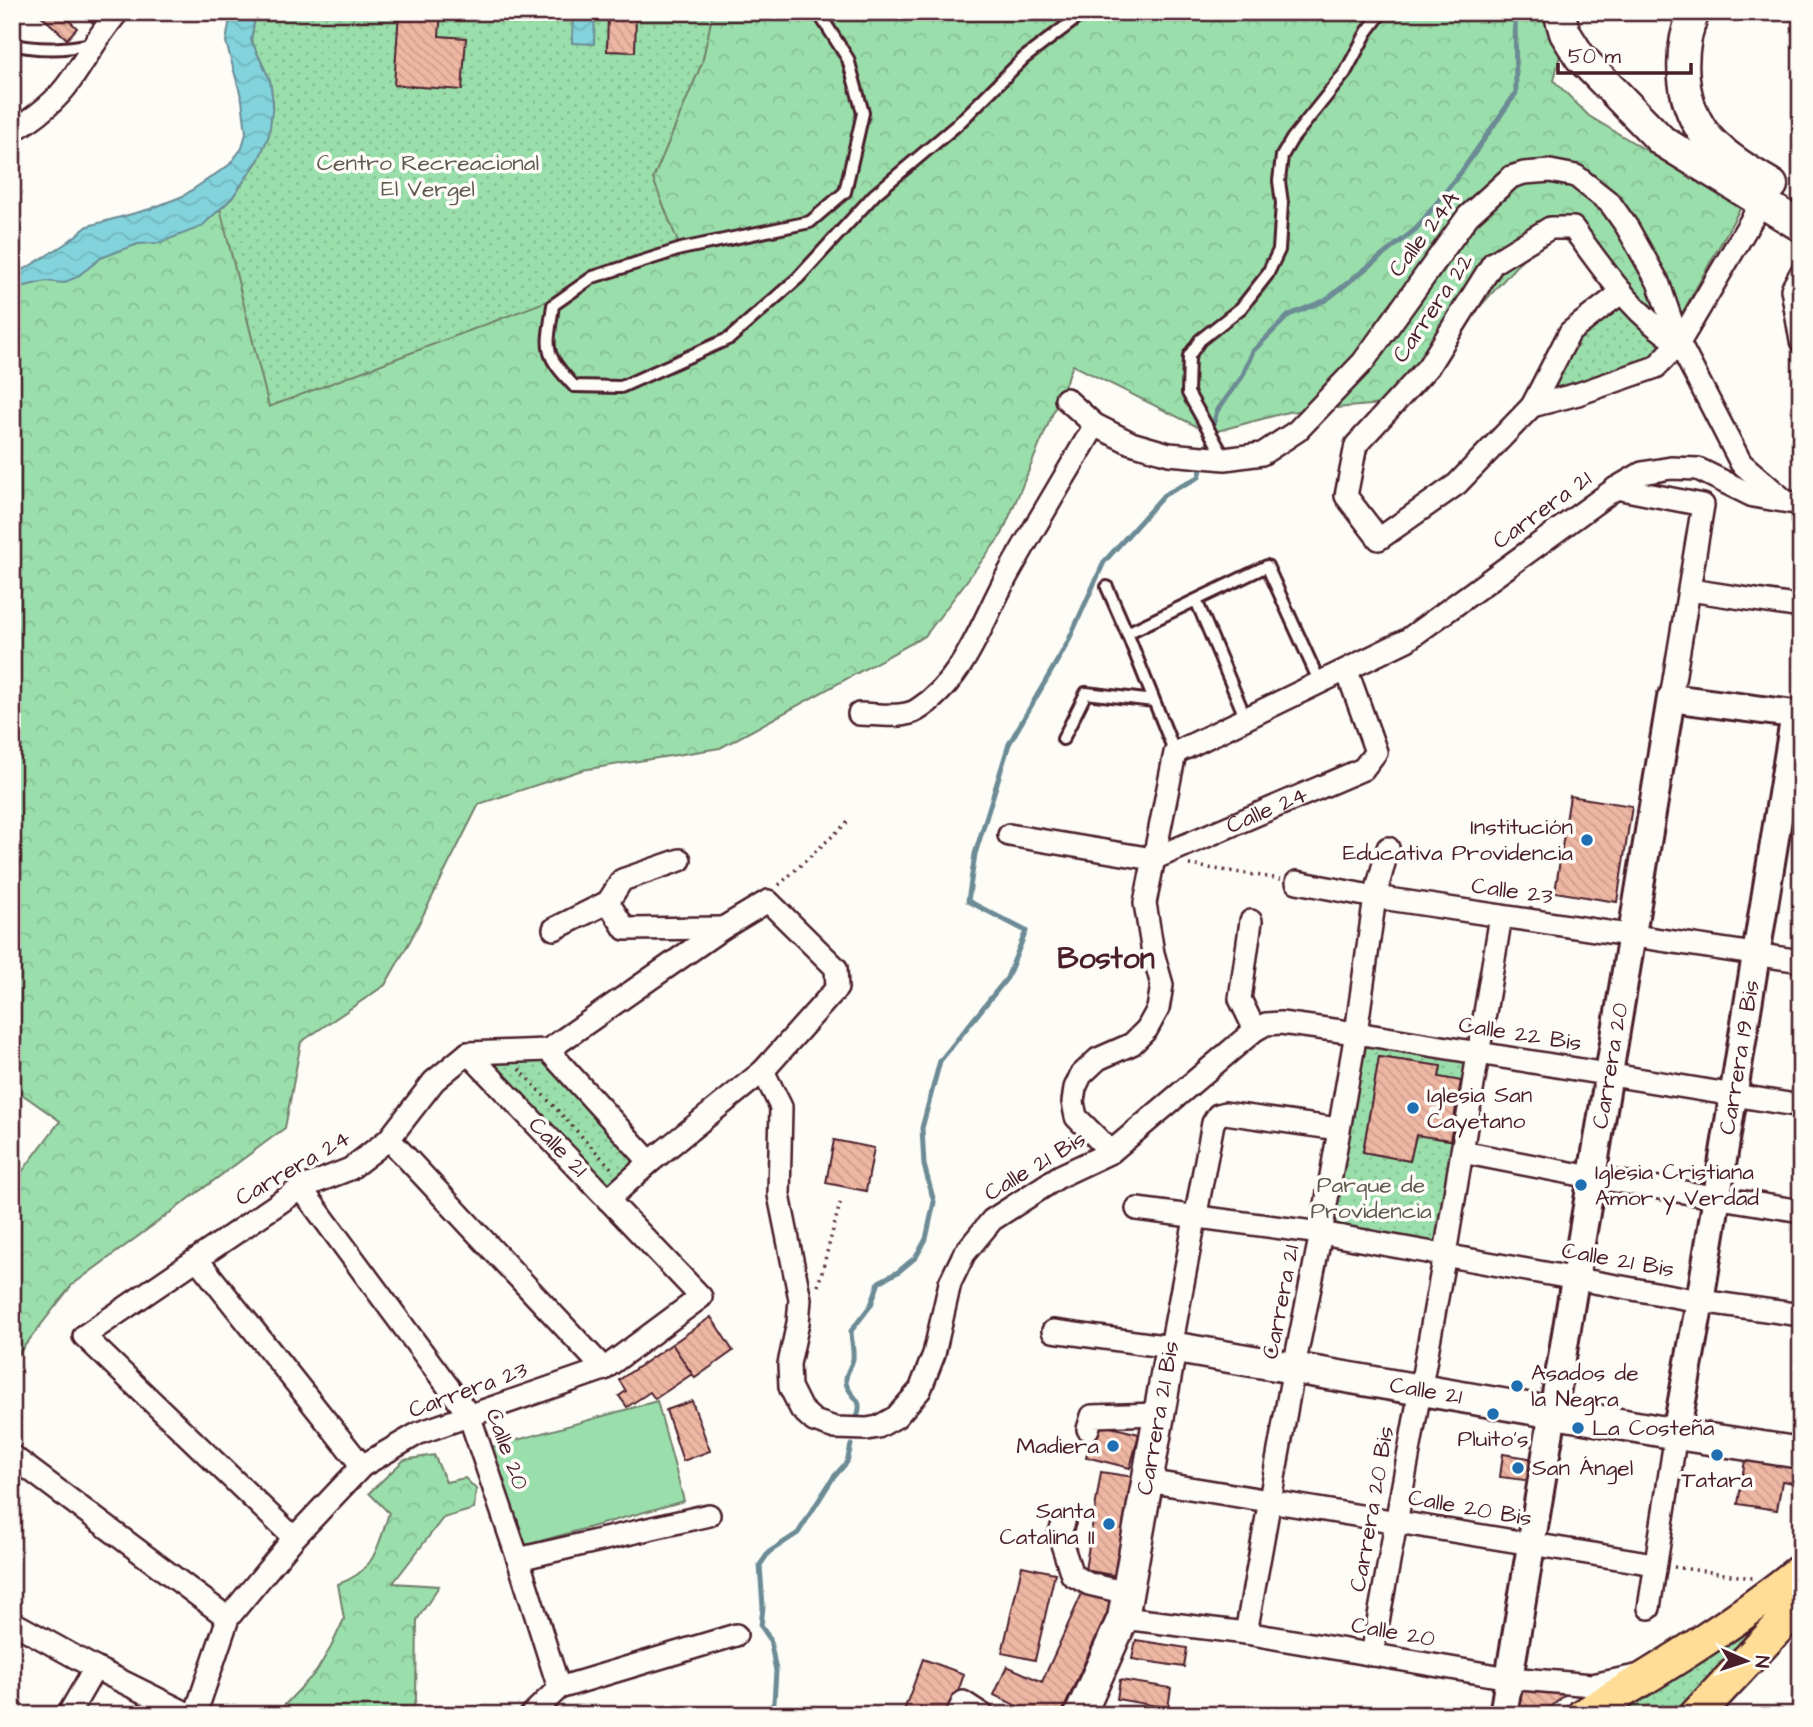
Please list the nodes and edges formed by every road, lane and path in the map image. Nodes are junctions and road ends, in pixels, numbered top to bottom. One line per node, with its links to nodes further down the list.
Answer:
1 (118, 12): 8 (street)
2 (818, 12): 3 (lane)
3 (1082, 12)
4 (1382, 12): 20 (lane)
5 (1559, 12): 10 (main road)
6 (1694, 12): 10 (main road)
7 (12, 44): 8 (lane)
8 (93, 44): 9 (street)
9 (12, 131)
10 (1767, 193): 11 (main road); 12 (main road); 16 (street)
11 (1801, 202)
12 (1801, 226)
13 (1801, 273): 15 (street)
14 (1622, 292): 16 (street); 18 (street); 18 (street, Carrera 22)
15 (1801, 341)
16 (1679, 343): 18 (street); 20 (street, Calle 24A); 22 (street, Calle 24A)
17 (1066, 399): 19 (street, Calle 24A)
18 (1532, 406)
19 (1095, 425): 20 (street, Calle 24A); 32 (street)
20 (1225, 459)
21 (1616, 488): 22 (street, Carrera 21); 24 (street, Carrera 20); 28 (street, Carrera 21)
22 (1793, 503)
23 (1107, 587): 27 (lane)
24 (1690, 590): 26 (street); 30 (street, Carrera 20)
25 (1196, 600): 27 (lane); 29 (lane); 34 (lane)
26 (1801, 607)
27 (1127, 633): 31 (lane)
28 (1347, 671): 29 (street, Carrera 21); 40 (street, Calle 24)
29 (1320, 683): 34 (street, Carrera 21)
30 (1671, 698): 33 (street); 50 (street, Carrera 20)
31 (1154, 701): 35 (lane); 36 (lane)
32 (859, 714)
33 (1798, 715): 51 (street, Carrera 19 Bis)
34 (1246, 719): 36 (street, Carrera 21)
35 (1063, 739)
36 (1175, 753): 40 (street, Calle 21 Bis)
37 (851, 819): 44 (path)
38 (1009, 835): 40 (street)
39 (1388, 849): 43 (street, Carrera 21)
40 (1153, 859): 42 (path); 67 (street, Calle 21 Bis)
41 (680, 860): 45 (street)
42 (1297, 882): 43 (street, Calle 23)
43 (1375, 897): 46 (street, Calle 23); 54 (street, Carrera 21)
44 (768, 901): 48 (street); 59 (street)
45 (608, 902): 48 (street); 49 (street)
46 (1501, 916): 50 (street, Calle 23); 58 (street, Carrera 20 Bis)
47 (1251, 921): 53 (street)
48 (723, 928): 55 (street)
49 (554, 929)
50 (1631, 934): 51 (street, Calle 23); 60 (street, Carrera 20)
51 (1756, 954): 52 (street, Calle 23); 61 (street, Carrera 19 Bis)
52 (1801, 961)
53 (1255, 1030): 54 (street, Calle 22 Bis); 67 (street)
54 (1356, 1033): 58 (street, Calle 22 Bis); 63 (street, Carrera 21)
55 (548, 1050): 56 (street); 69 (street)
56 (503, 1052): 57 (street); 71 (path)
57 (468, 1053): 66 (street, Carrera 24); 74 (street, Calle 21)
58 (1479, 1053): 60 (street, Calle 22 Bis); 68 (street, Carrera 20 Bis)
59 (763, 1071): 67 (street, Calle 21 Bis); 69 (street)
60 (1608, 1075): 61 (street, Calle 22 Bis); 70 (street, Carrera 20)
61 (1734, 1094): 62 (street, Calle 22 Bis); 73 (street, Carrera 19 Bis)
62 (1801, 1106)
63 (1338, 1129): 78 (street, Carrera 21 Bis); 79 (street, Carrera 21)
64 (24, 1135): 65 (path)
65 (12, 1138)
66 (389, 1139): 72 (street, Carrera 24); 89 (street)
67 (1111, 1152)
68 (1462, 1152): 70 (street); 80 (street, Carrera 20 Bis)
69 (650, 1162): 71 (street)
70 (1591, 1177): 73 (street); 82 (street, Carrera 20)
71 (626, 1184): 74 (street)
72 (301, 1188): 81 (street, Carrera 24); 93 (street, Calle 20)
73 (1717, 1198): 77 (street); 84 (street, Carrera 19 Bis)
74 (608, 1200): 89 (street, Carrera 23)
75 (841, 1200): 83 (path)
76 (1137, 1209): 78 (street, Calle 21 Bis)
77 (1801, 1211)
78 (1194, 1216): 79 (street, Calle 21 Bis); 87 (street, Carrera 21 Bis)
79 (1321, 1234): 80 (street, Calle 21 Bis); 88 (street, Carrera 21)
80 (1445, 1254): 82 (street, Calle 21 Bis); 90 (street, Carrera 20 Bis)
81 (197, 1259): 98 (street); 104 (street, Carrera 24)
82 (1574, 1279): 84 (street, Calle 21 Bis); 92 (street, Carrera 20)
83 (817, 1288)
84 (1700, 1301): 85 (street, Calle 21 Bis); 95 (street, Carrera 19 Bis)
85 (1801, 1315)
86 (1054, 1331): 87 (street, Calle 21)
87 (1171, 1347): 88 (main road, Calle 21); 91 (main road, Carrera 21 Bis)
88 (1294, 1367): 90 (main road, Calle 21); 100 (street, Carrera 21)
89 (604, 1369): 93 (street, Carrera 23)
90 (1420, 1390): 92 (main road, Calle 21); 103 (street, Carrera 20 Bis)
91 (1159, 1413): 94 (street); 99 (main road, Carrera 21 Bis)
92 (1553, 1413): 95 (main road, Calle 21); 105 (street, Carrera 20)
93 (469, 1415): 98 (street, Carrera 23); 106 (street, Calle 20)
94 (1088, 1429)
95 (1676, 1434): 96 (main road, Calle 21); 107 (street, Carrera 19 Bis)
96 (1801, 1453)
97 (12, 1457): 111 (street)
98 (362, 1466): 104 (street, Carrera 23)
99 (1147, 1481): 100 (street, Calle 20 Bis); 109 (main road, Carrera 21 Bis)
100 (1270, 1503): 103 (street, Calle 20 Bis); 113 (street, Carrera 21)
101 (709, 1515): 106 (street)
102 (1064, 1522): 109 (street, Calle 20)
103 (1397, 1522): 105 (street, Calle 20 Bis); 115 (street, Carrera 20 Bis)
104 (293, 1538): 111 (street, Carrera 23)
105 (1532, 1545): 107 (street, Calle 20 Bis); 118 (street, Carrera 20)
106 (518, 1559): 119 (street, Calle 20)
107 (1654, 1564): 108 (path); 110 (street, Carrera 19 Bis)
108 (1790, 1587): 117 (main road); 129 (main road)
109 (1125, 1605): 113 (street, Calle 20); 126 (main road, Carrera 21 Bis)
110 (1648, 1608)
111 (228, 1618): 122 (street, Carrera 23)
112 (12, 1622): 116 (street)
113 (1246, 1633): 115 (street, Calle 20)
114 (736, 1635): 119 (street)
115 (1372, 1655): 118 (street, Calle 20)
116 (95, 1668): 120 (street); 121 (street)
117 (1654, 1672): 118 (street, Calle 20); 128 (main road)
118 (1509, 1678): 127 (street, Carrera 20)
119 (559, 1688): 123 (street)
120 (68, 1715)
121 (190, 1715)
122 (195, 1715)
123 (531, 1715)
124 (957, 1715): 125 (street)
125 (983, 1715)
126 (1080, 1715)
127 (1503, 1715)
128 (1583, 1715)
129 (1696, 1715)

